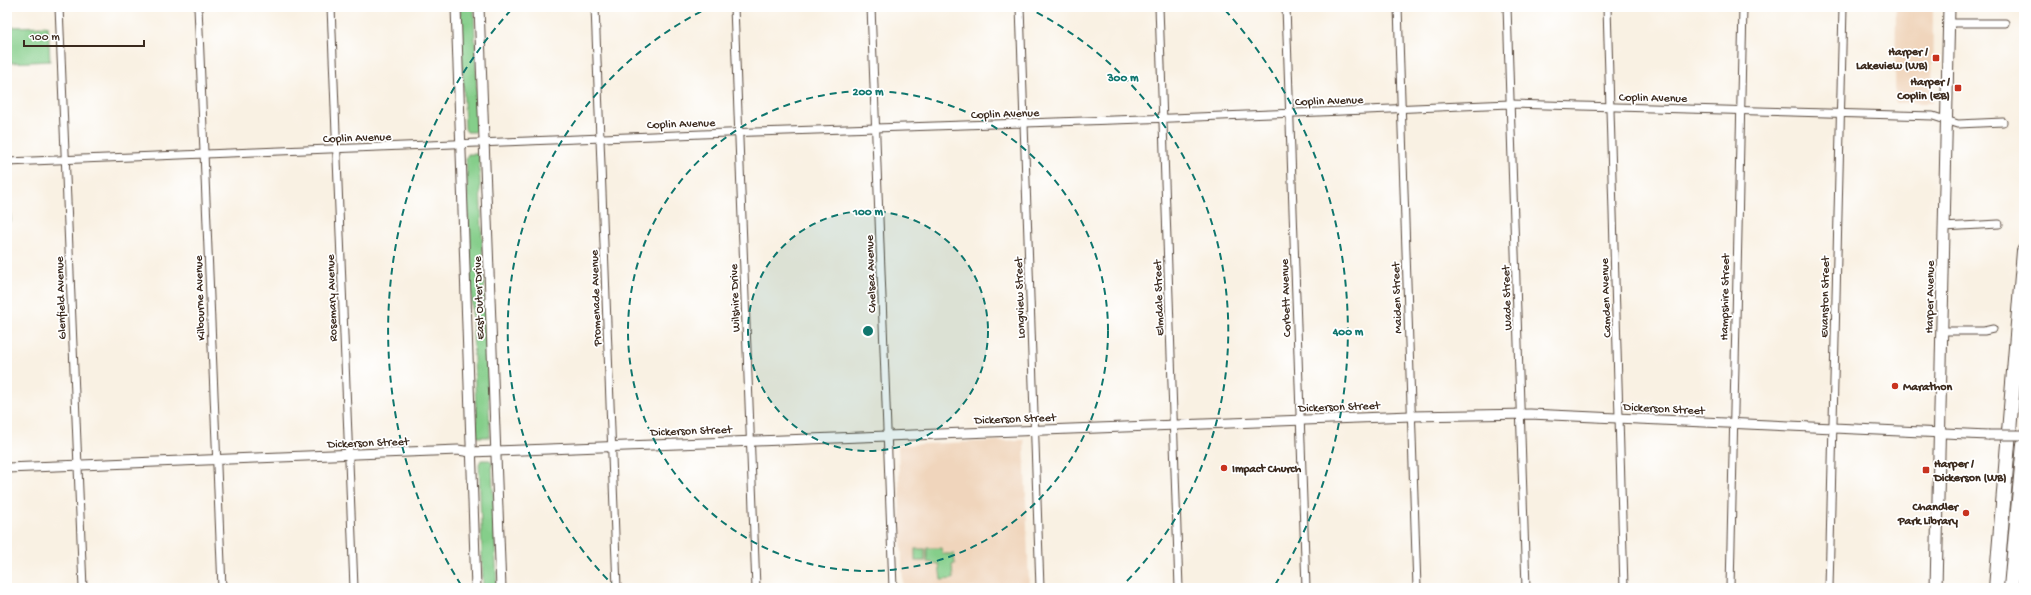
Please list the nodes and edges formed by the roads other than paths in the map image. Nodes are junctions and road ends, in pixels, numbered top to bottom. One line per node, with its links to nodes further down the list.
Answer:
1 (59, 7): 37 (street, Glenfield Avenue)
2 (198, 7): 36 (street, Kilbourne Avenue)
3 (331, 7): 35 (street, Rosemary Avenue)
4 (456, 7): 34 (street, East Outer Drive)
5 (479, 7): 33 (street, East Outer Drive)
6 (595, 7): 32 (street, Promenade Avenue)
7 (734, 7): 31 (street, Wilshire Drive)
8 (871, 7): 30 (street, Chelsea Avenue)
9 (1020, 7): 29 (street, Longview Street)
10 (1159, 7): 26 (street, Elmdale Street)
11 (1286, 7): 24 (street, Corbett Avenue)
12 (1398, 7): 22 (street, Maiden Street)
13 (1507, 7): 20 (street, Wade Street)
14 (1607, 7): 21 (street, Camden Avenue)
15 (1743, 7): 23 (street, Hampshire Street)
16 (1843, 7): 25 (street, Evanston Street)
17 (1949, 7): 18 (main road, Harper Avenue)
18 (1949, 23): 19 (street); 27 (main road, Harper Avenue)
19 (2005, 23)
20 (1510, 104): 21 (street, Coplin Avenue); 22 (street, Coplin Avenue); 44 (street, Wade Street)
21 (1610, 107): 23 (street, Coplin Avenue); 46 (street, Camden Avenue)
22 (1401, 108): 24 (street, Coplin Avenue); 45 (street, Maiden Street)
23 (1740, 109): 25 (street, Coplin Avenue); 48 (street, Hampshire Street)
24 (1290, 112): 26 (street, Coplin Avenue); 47 (street, Corbett Avenue)
25 (1840, 113): 27 (street, Coplin Avenue); 50 (street, Evanston Street)
26 (1163, 118): 29 (street, Coplin Avenue); 49 (street, Elmdale Street)
27 (1946, 120): 28 (street, Coplin Avenue); 40 (main road, Harper Avenue)
28 (2002, 122)
29 (1024, 123): 30 (street, Coplin Avenue); 51 (street, Longview Street)
30 (876, 128): 31 (street, Coplin Avenue); 54 (street, Chelsea Avenue)
31 (739, 132): 32 (street, Coplin Avenue); 55 (street, Wilshire Drive)
32 (599, 138): 33 (street, Coplin Avenue); 57 (street, Promenade Avenue)
33 (484, 143): 34 (street, Coplin Avenue); 58 (street, East Outer Drive)
34 (461, 144): 35 (street, Coplin Avenue); 59 (street, East Outer Drive)
35 (336, 149): 36 (street, Coplin Avenue); 60 (street, Rosemary Avenue)
36 (204, 154): 37 (street, Coplin Avenue); 61 (street, Kilbourne Avenue)
37 (65, 160): 38 (street, Coplin Avenue); 62 (street, Glenfield Avenue)
38 (7, 162)
39 (1999, 224): 40 (street)
40 (1943, 227): 43 (main road, Harper Avenue)
41 (2024, 251): 81 (highway)
42 (1993, 329): 43 (street)
43 (1941, 331): 52 (main road, Harper Avenue)
44 (1520, 414): 45 (street, Dickerson Street); 46 (street, Dickerson Street); 76 (street, Wade Street)
45 (1411, 416): 47 (street, Dickerson Street); 75 (street, Maiden Street)
46 (1620, 417): 48 (street, Dickerson Street); 77 (street, Camden Avenue)
47 (1300, 420): 49 (street, Dickerson Street); 74 (street, Corbett Avenue)
48 (1732, 423): 50 (street, Dickerson Street); 78 (street, Hampshire Street)
49 (1174, 424): 51 (street, Dickerson Street); 73 (street, Elmdale Street)
50 (1832, 428): 52 (street, Dickerson Street); 79 (street, Evanston Street)
51 (1035, 430): 54 (street, Dickerson Street); 72 (street, Longview Street)
52 (1939, 434): 53 (street, Dickerson Street, bridge); 80 (main road, Harper Avenue)
53 (2024, 435)
54 (888, 436): 55 (street, Dickerson Street); 71 (street, Chelsea Avenue)
55 (751, 440): 57 (street, Dickerson Street); 70 (street, Wilshire Drive)
56 (2024, 444): 82 (highway)
57 (611, 445): 58 (street, Dickerson Street); 69 (street, Promenade Avenue)
58 (496, 451): 59 (street, Dickerson Street); 68 (street, East Outer Drive)
59 (470, 452): 60 (street, Dickerson Street); 67 (street, East Outer Drive)
60 (348, 454): 61 (street, Dickerson Street); 66 (street, Rosemary Avenue)
61 (217, 460): 62 (street, Dickerson Street); 65 (street, Kilbourne Avenue)
62 (78, 465): 63 (street, Dickerson Street); 64 (street, Glenfield Avenue)
63 (7, 468)
64 (83, 588)
65 (222, 588)
66 (354, 588)
67 (476, 588)
68 (501, 588)
69 (617, 588)
70 (756, 588)
71 (893, 588)
72 (1040, 588)
73 (1179, 588)
74 (1306, 588)
75 (1417, 588)
76 (1526, 588)
77 (1624, 588)
78 (1730, 588)
79 (1829, 588)
80 (1936, 588)
81 (1996, 588)
82 (2011, 588)

